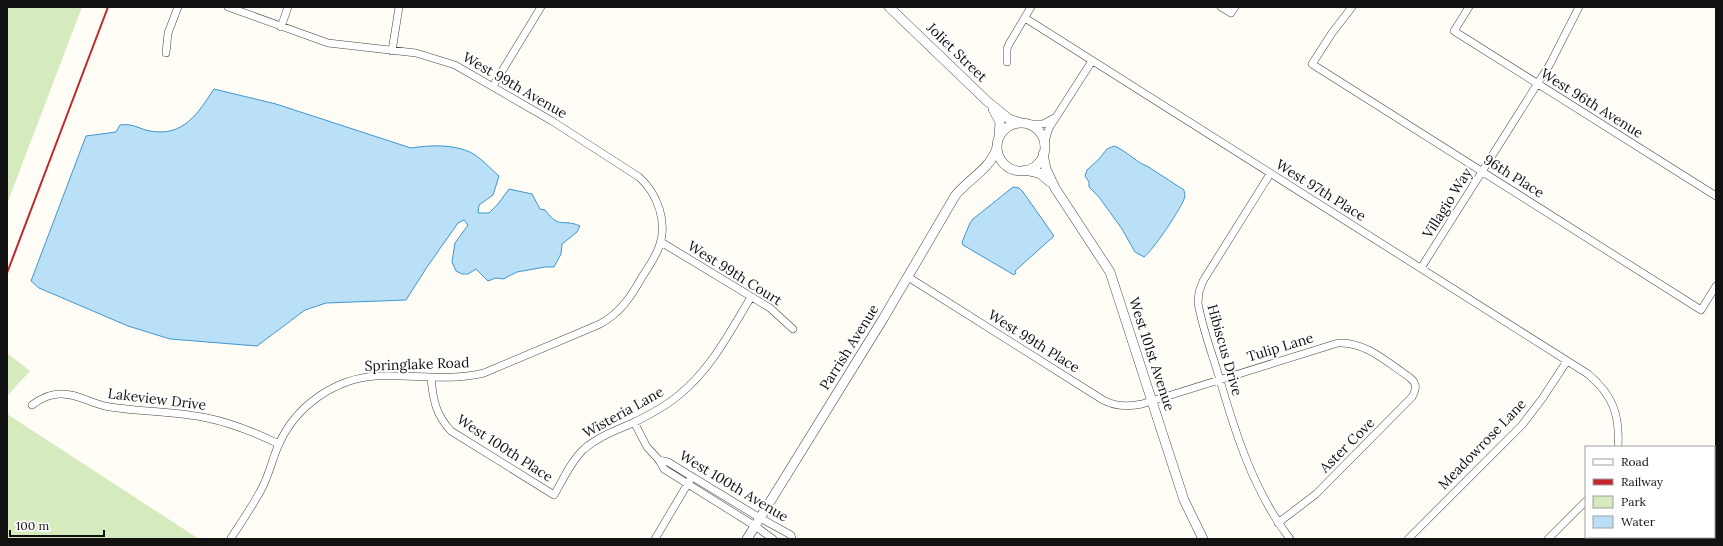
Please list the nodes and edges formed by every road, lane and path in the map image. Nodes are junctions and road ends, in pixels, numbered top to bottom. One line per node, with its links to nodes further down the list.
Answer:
1 (178, 7): 16 (street)
2 (228, 7): 14 (street, West 99th Avenue)
3 (288, 7): 14 (street)
4 (399, 7): 15 (street)
5 (541, 7): 20 (street)
6 (889, 7): 21 (street, Joliet Street)
7 (1031, 7): 13 (street)
8 (1221, 7): 12 (street)
9 (1352, 7): 29 (street, 96th Place)
10 (1469, 7): 19 (street, West 96th Avenue)
11 (1579, 7): 19 (street, Villagio Way)
12 (1233, 10)
13 (1024, 18): 17 (street, West 97th Place); 18 (street)
14 (281, 27): 15 (street, West 99th Avenue)
15 (392, 51): 20 (street, West 99th Avenue)
16 (166, 53)
17 (1092, 61): 22 (street); 31 (street, West 97th Place)
18 (1007, 62)
19 (1537, 83): 29 (street, Villagio Way); 33 (street, West 96th Avenue)
20 (493, 86): 34 (street, West 99th Avenue)
21 (987, 101): 23 (street, Joliet Street); 24 (street, Joliet Street)
22 (1056, 116): 23 (street); 26 (street)
23 (1025, 124): 24 (street); 26 (street)
24 (999, 136): 25 (street, Parrish Avenue)
25 (997, 148): 27 (street); 30 (street, Parrish Avenue)
26 (1044, 150): 28 (street); 32 (street, West 101st Avenue)
27 (1012, 168): 28 (street, Parrish Avenue); 30 (street, Parrish Avenue)
28 (1023, 170): 32 (street, West 101st Avenue)
29 (1482, 171): 35 (street, Villagio Way); 37 (street, 96th Place)
30 (979, 173): 36 (street, Parrish Avenue)
31 (1270, 174): 35 (street, West 97th Place); 43 (street, Hibiscus Drive)
32 (1055, 188): 44 (street, West 101st Avenue)
33 (1716, 196)
34 (660, 242): 38 (street, West 99th Court); 42 (street, Springlake Road)
35 (1421, 268): 40 (street, West 97th Place)
36 (908, 277): 44 (street, West 99th Place); 54 (street, Parrish Avenue)
37 (1716, 286)
38 (751, 297): 39 (street, West 99th Court); 46 (street, Wisteria Lane)
39 (793, 329)
40 (1567, 361): 48 (street, West 97th Place); 63 (street, Meadowrose Lane)
41 (1410, 376): 43 (street, Tulip Lane); 55 (street, Aster Cove)
42 (431, 378): 47 (street, Springlake Road); 52 (street, West 100th Place)
43 (1219, 379): 44 (street, Tulip Lane); 55 (street, Hibiscus Drive)
44 (1152, 401): 61 (street, West 101st Avenue)
45 (32, 405): 47 (street, Lakeview Drive)
46 (634, 422): 49 (street, West 100th Avenue); 52 (street, Wisteria Lane)
47 (279, 444): 56 (street, Springlake Road)
48 (1618, 446)
49 (659, 460): 50 (street, West 100th Avenue); 51 (street, West 100th Avenue)
50 (692, 476): 51 (street); 54 (street, West 100th Avenue)
51 (688, 484): 54 (street, West 100th Avenue); 57 (street)
52 (554, 495)
53 (1585, 502): 64 (street)
54 (757, 522): 58 (street, Parrish Avenue); 59 (street, West 100th Avenue); 60 (street, West 100th Avenue)
55 (1278, 523): 62 (street, Hibiscus Drive)
56 (231, 538)
57 (655, 539)
58 (747, 539)
59 (773, 539)
60 (792, 539)
61 (1203, 539)
62 (1290, 539)
63 (1408, 539)
64 (1548, 539)

